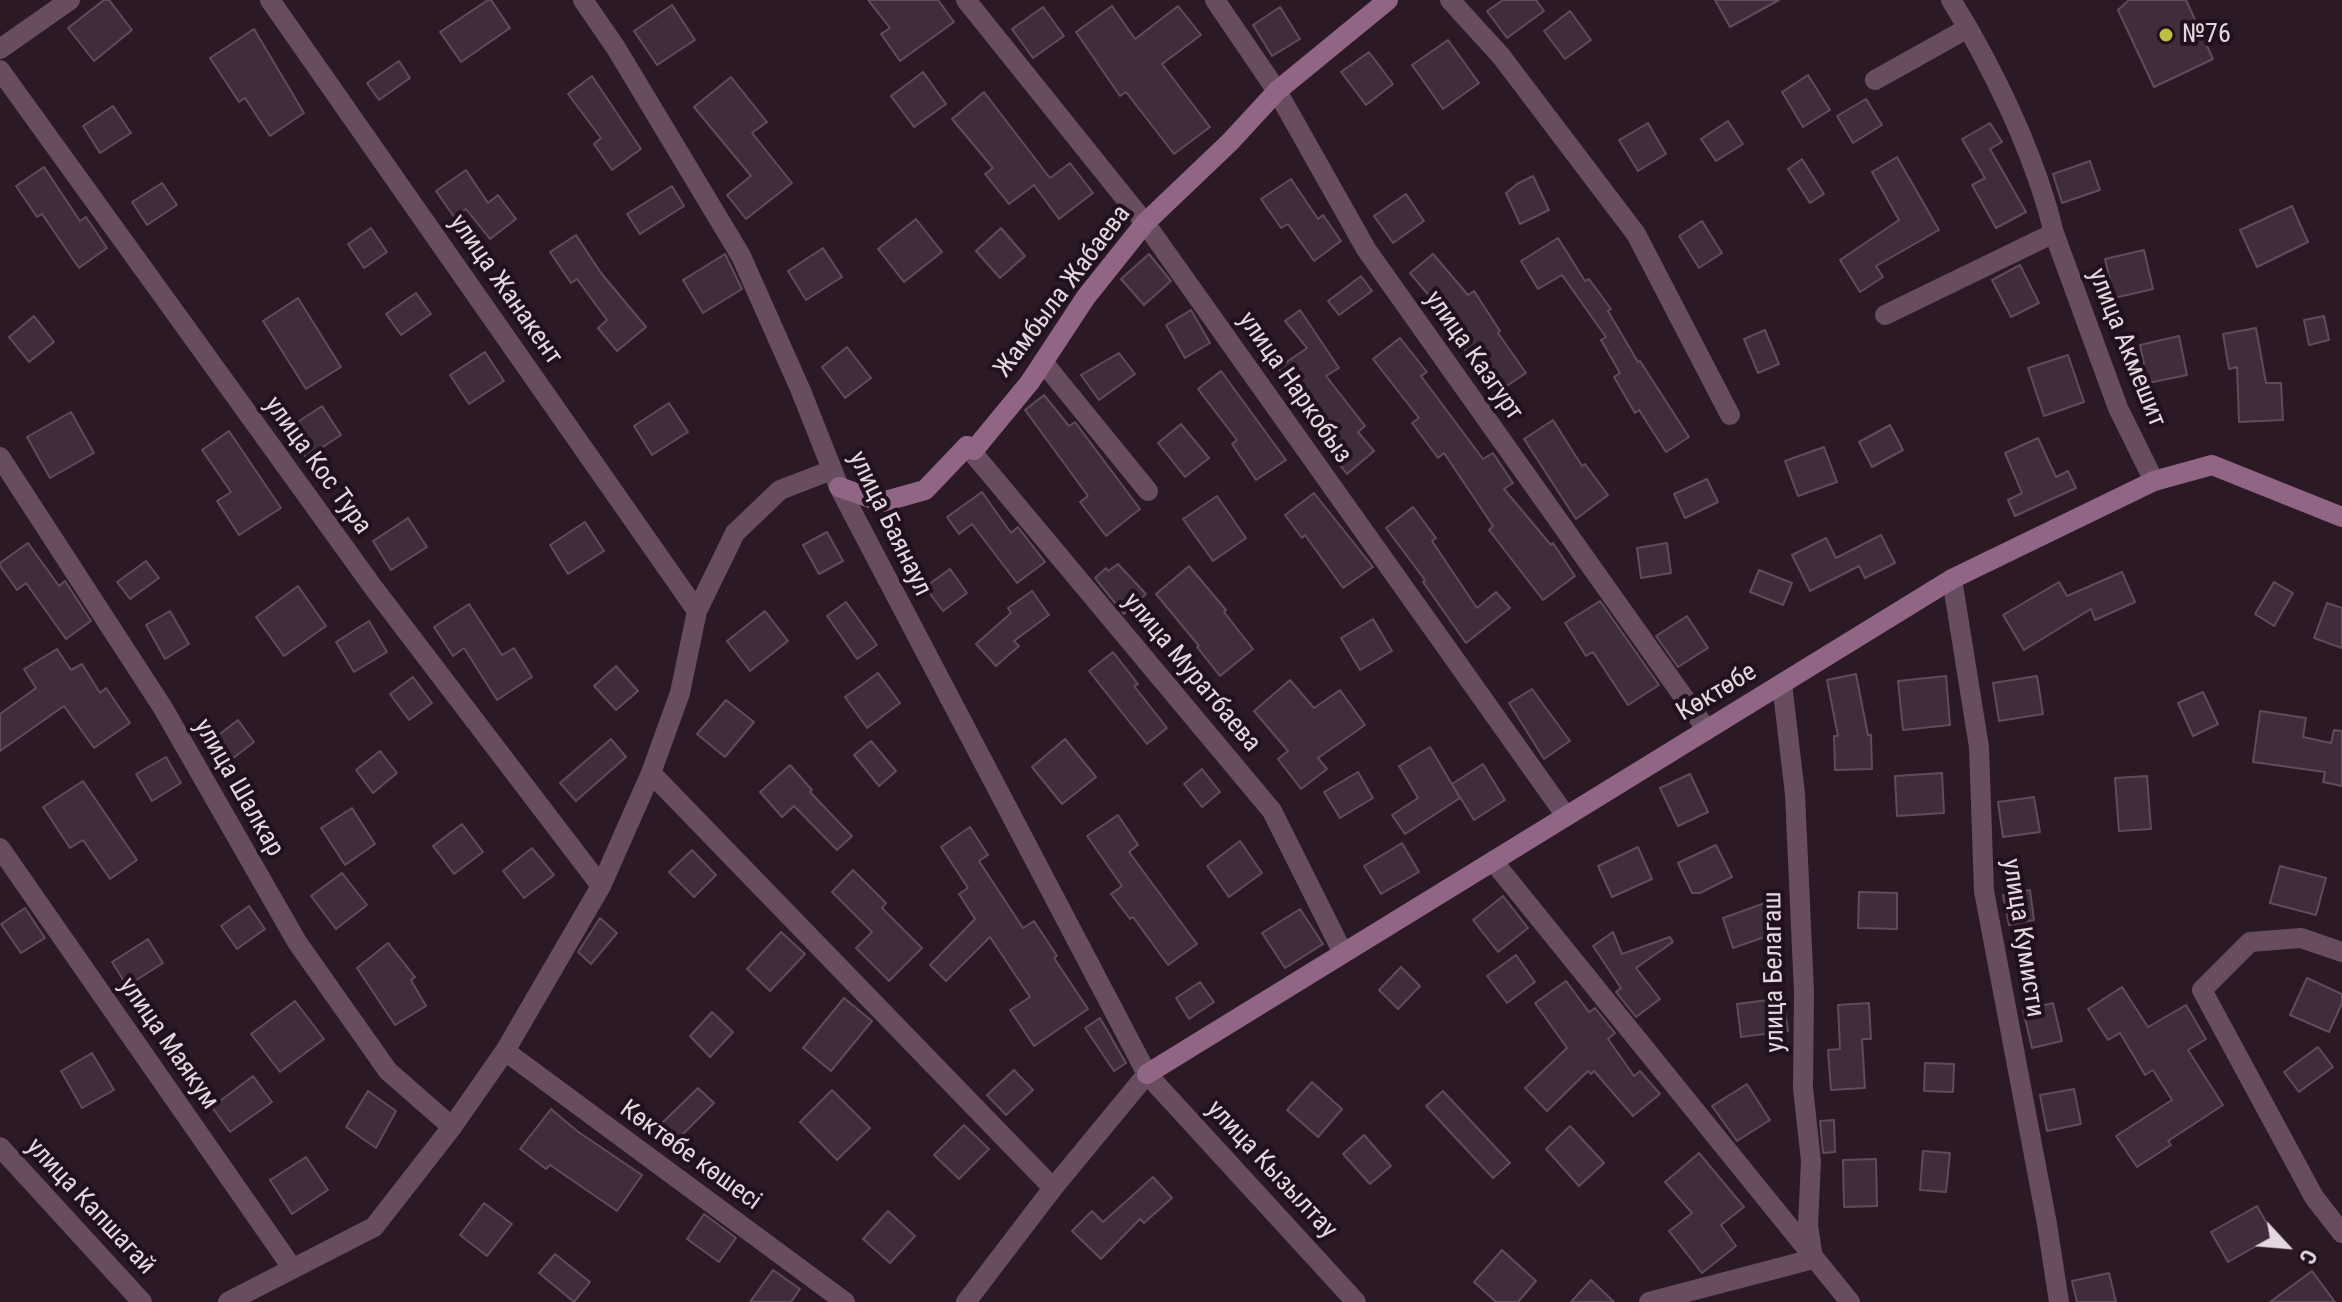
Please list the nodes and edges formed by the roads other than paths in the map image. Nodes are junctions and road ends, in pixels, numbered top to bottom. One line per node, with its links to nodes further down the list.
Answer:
1 (70, 0): 10 (street)
2 (270, 0): 26 (street, улица Жанакент)
3 (583, 0): 21 (street, улица Баянаул)
4 (966, 0): 14 (street, улица Наркобыз)
5 (1215, 0): 13 (street, улица Казгурт)
6 (1388, 0): 13 (street, Жамбыла Жабаева)
7 (1450, 0): 18 (street)
8 (1951, 0): 9 (street, улица Акмешит)
9 (1968, 28): 12 (street); 15 (street, улица Акмешит)
10 (0, 49)
11 (0, 70): 33 (street, улица Кос Тура)
12 (1875, 80)
13 (1277, 91): 14 (street, Жамбыла Жабаева); 28 (street, улица Казгурт)
14 (1145, 223): 17 (street, Жамбыла Жабаева); 30 (street, улица Наркобыз)
15 (2054, 233): 16 (street); 22 (street, улица Акмешит)
16 (1885, 315)
17 (1043, 362): 19 (street, Жамбыла Жабаева); 23 (street)
18 (1730, 415)
19 (967, 446): 21 (street, Жамбыла Жабаева); 35 (street, улица Муратбаева)
20 (0, 457): 38 (street, улица Шалкар)
21 (835, 478): 26 (street); 37 (street, улица Баянаул)
22 (2154, 481): 24 (street, Көктөбе); 25 (street, Көктөбе)
23 (1148, 491)
24 (2342, 517)
25 (1952, 579): 27 (street, Көктөбе); 51 (street, улица Кумисти)
26 (697, 611): 29 (street)
27 (1782, 684): 28 (street, Көктөбе); 42 (street, улица Белагаш)
28 (1707, 730): 30 (street, Көктөбе)
29 (651, 773): 33 (street); 40 (street)
30 (1566, 816): 32 (street, Көктөбе)
31 (0, 848): 43 (street, улица Маякум)
32 (1493, 861): 35 (street, Көктөбе); 42 (street)
33 (601, 886): 36 (street)
34 (2342, 952): 41 (street)
35 (1343, 953): 37 (street, Көктөбе)
36 (505, 1051): 38 (street); 46 (street, Көктөбе көшесі)
37 (1147, 1074): 40 (street); 48 (street, улица Кызылтау)
38 (452, 1127): 43 (street)
39 (0, 1147): 44 (street, улица Капшагай)
40 (1053, 1188): 47 (street)
41 (2342, 1233)
42 (1813, 1259): 49 (street); 50 (street)
43 (293, 1269): 45 (street)
44 (142, 1302)
45 (228, 1302)
46 (845, 1302)
47 (966, 1302)
48 (1356, 1302)
49 (1649, 1302)
50 (1850, 1302)
51 (2059, 1302)

